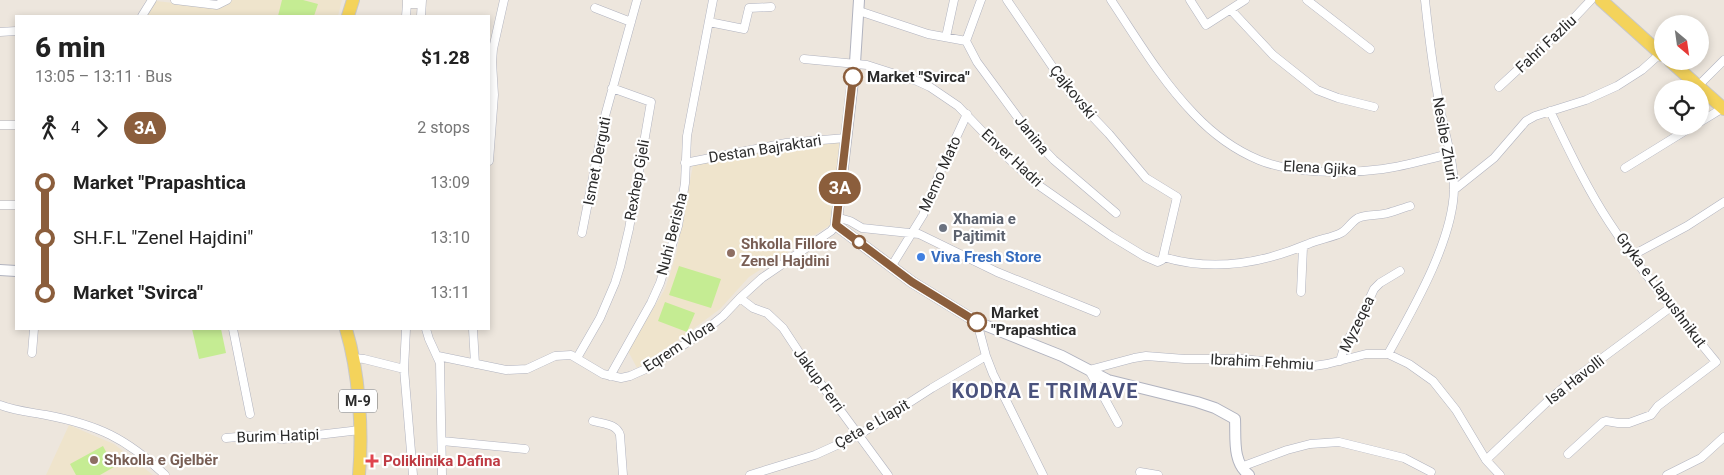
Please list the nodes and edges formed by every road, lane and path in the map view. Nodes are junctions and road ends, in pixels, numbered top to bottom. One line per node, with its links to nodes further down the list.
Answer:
1 (152, 0): 23 (street)
2 (175, 0): 3 (street)
3 (227, 0)
4 (353, 0): 24 (main road)
5 (504, 0): 54 (street)
6 (637, 0): 27 (street)
7 (713, 0): 28 (street, Nuhi Berisha)
8 (954, 0): 31 (street)
9 (981, 0): 32 (street)
10 (1007, 0): 69 (street, Çajkovski)
11 (1112, 0): 55 (street, Elena Gjika)
12 (1190, 0): 22 (street)
13 (1245, 0): 22 (street)
14 (1307, 0): 34 (street)
15 (1425, 0): 55 (street, Nesibe Zhuri)
16 (1600, 1): 33 (main road, Fahri Fazliu); 42 (street, Fahri Fazliu)
17 (407, 2): 18 (street); 25 (street)
18 (421, 2): 26 (street)
19 (859, 5): 31 (street); 38 (street)
20 (771, 7): 28 (street)
21 (595, 8): 27 (street)
22 (1231, 10): 45 (street)
23 (143, 15)
24 (348, 15)
25 (406, 15)
26 (421, 15)
27 (631, 22): 43 (street)
28 (709, 22): 56 (street, Nuhi Berisha)
29 (15, 31): 30 (street)
30 (0, 32)
31 (946, 36): 32 (street)
32 (966, 41): 63 (street, Janina)
33 (1654, 47)
34 (1370, 49)
35 (804, 59): 38 (street, Enver Hadri)
36 (1724, 60): 41 (street)
37 (1654, 62): 47 (street)
38 (855, 63): 48 (street, Enver Hadri); 53 (street)
39 (1680, 70): 40 (main road, Fahri Fazliu)
40 (1691, 80)
41 (1704, 80)
42 (1499, 87)
43 (612, 88): 66 (street, Ismet Derguti); 90 (street, Rexhep Gjeli)
44 (1709, 96): 46 (main road, Fahri Fazliu)
45 (1374, 107)
46 (1723, 108): 49 (street)
47 (1550, 111): 58 (street); 68 (street, Gryka e Llapushnikut)
48 (967, 114): 65 (street, Memo Mato); 69 (street, Enver Hadri)
49 (1709, 117)
50 (0, 124): 51 (street)
51 (15, 125)
52 (1678, 135): 57 (street)
53 (846, 138): 56 (street, Destan Bajraktari); 64 (street)
54 (490, 148)
55 (1450, 154): 58 (street, Nesibe Zhuri)
56 (685, 163): 95 (street, Nuhi Berisha)
57 (1625, 168)
58 (1454, 190): 86 (street, Nesibe Zhuri)
59 (1724, 202): 68 (street)
60 (0, 205): 61 (street)
61 (15, 205)
62 (1410, 206): 67 (street, Enver Hadri)
63 (1116, 214)
64 (836, 221): 65 (street); 70 (street); 75 (street, Eqrem Vlora)
65 (912, 233): 70 (street, Memo Mato); 77 (street)
66 (582, 234)
67 (1303, 247): 69 (street, Enver Hadri); 74 (street)
68 (1633, 255): 76 (street, Gryka e Llapushnikut)
69 (1163, 257)
70 (891, 267): 78 (street)
71 (0, 270): 72 (street)
72 (15, 271)
73 (1400, 271): 91 (street, Myzeqea)
74 (1301, 292)
75 (740, 298): 95 (street, Eqrem Vlora); 101 (street, Jakup Ferri)
76 (1671, 307): 106 (street, Gryka e Llapushnikut); 107 (street, Isa Havolli)
77 (1096, 312)
78 (977, 322): 88 (street); 94 (street)
79 (34, 330): 85 (street)
80 (233, 330): 97 (street)
81 (346, 330): 89 (main road, M-9)
82 (406, 330): 93 (street)
83 (426, 330): 87 (street)
84 (473, 330): 92 (street)
85 (32, 352)
86 (1388, 354): 91 (street, Ibrahim Fehmiu); 107 (street, Ibrahim Fehmiu)
87 (438, 356): 92 (street); 104 (street)
88 (986, 356): 101 (street, Çeta e Llapit); 120 (street)
89 (353, 358): 93 (street); 100 (main road, M-9)
90 (578, 358): 92 (street); 95 (street)
91 (1340, 360): 94 (street, Ibrahim Fehmiu)
92 (475, 364)
93 (404, 369): 114 (street)
94 (1089, 370): 99 (street); 109 (street)
95 (610, 376)
96 (0, 406): 112 (street)
97 (250, 414)
98 (593, 421): 116 (street)
99 (1118, 424)
100 (360, 430): 103 (street, Burim Hatipi); 113 (main road, M-9)
101 (859, 435): 108 (street, Çeta e Llapit); 119 (street, Jakup Ferri)
102 (1724, 437): 124 (street)
103 (226, 438)
104 (442, 441): 105 (street); 115 (street)
105 (525, 449)
106 (1568, 454)
107 (1486, 460): 123 (street, Ibrahim Fehmiu)
108 (779, 466): 117 (street, Çeta e Llapit); 118 (street)
109 (1241, 467): 111 (street); 122 (street)
110 (1140, 472): 121 (street)
111 (1430, 472)
112 (165, 475)
113 (359, 475)
114 (413, 475)
115 (442, 475)
116 (622, 475)
117 (750, 475)
118 (783, 475)
119 (888, 475)
120 (1043, 475)
121 (1158, 475)
122 (1249, 475)
123 (1500, 475)
124 (1667, 475)

